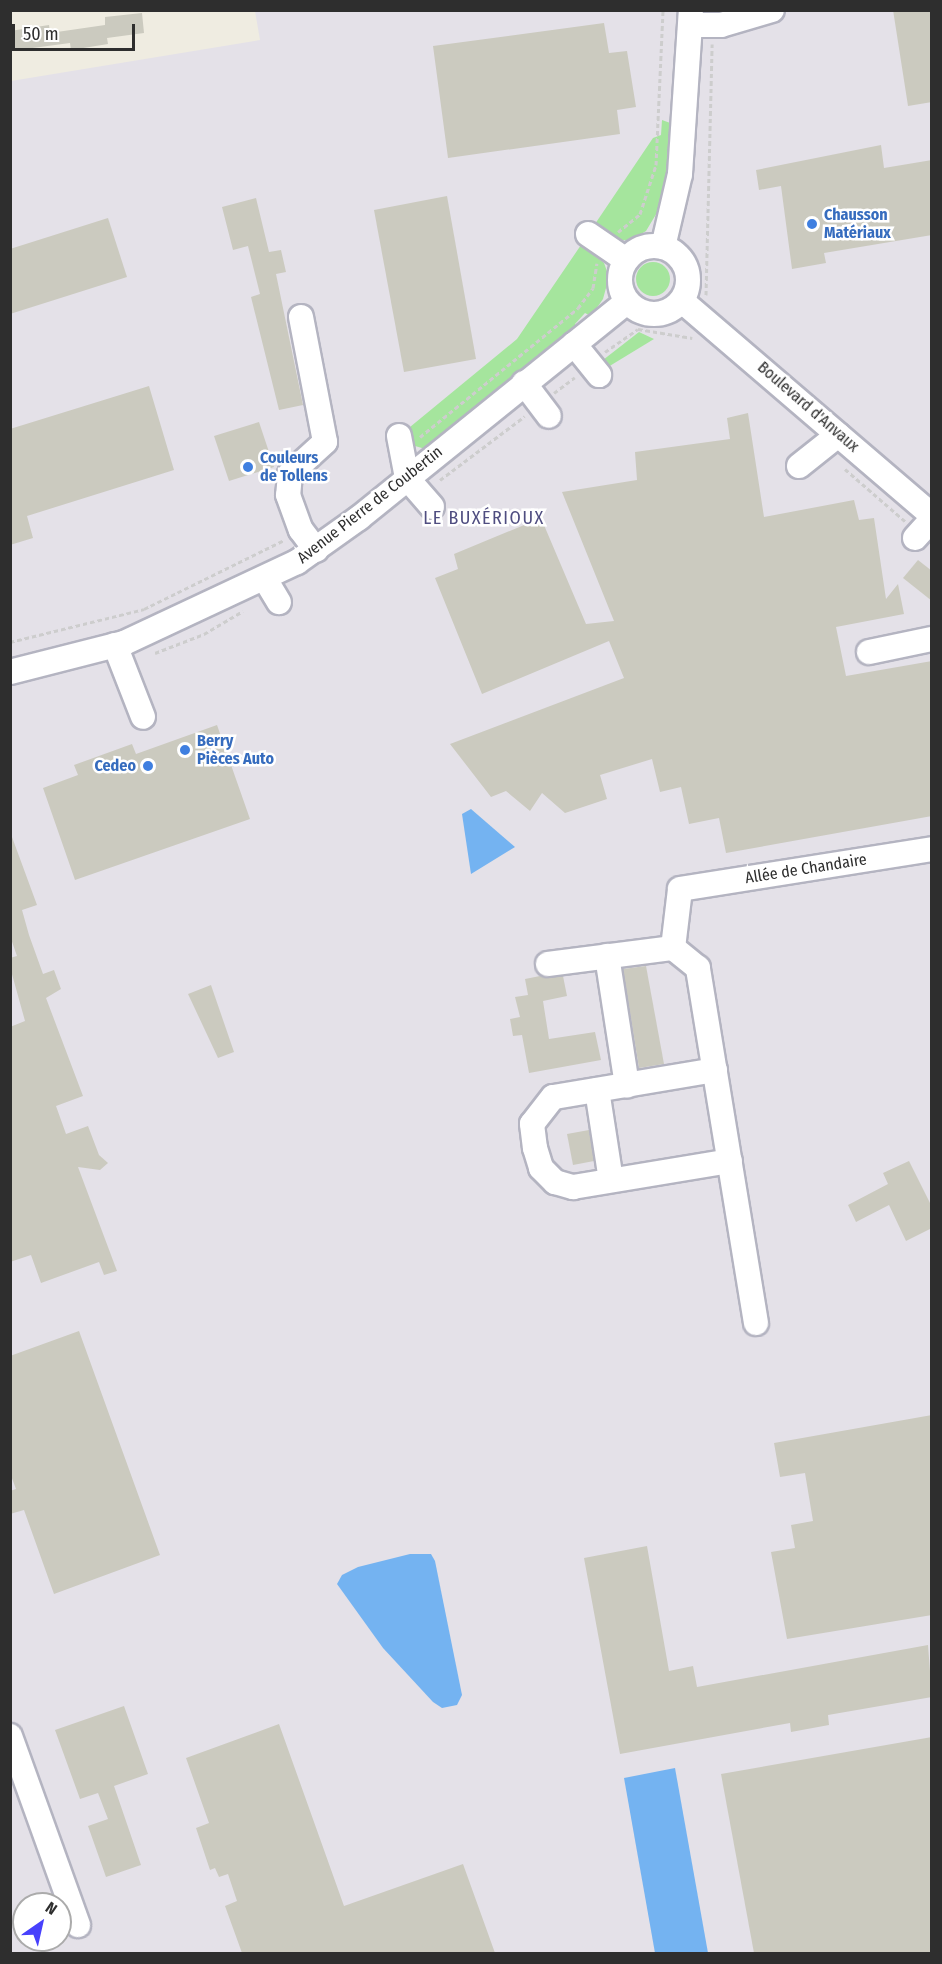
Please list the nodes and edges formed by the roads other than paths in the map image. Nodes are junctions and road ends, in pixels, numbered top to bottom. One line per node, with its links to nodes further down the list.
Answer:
1 (772, 10): 2 (street)
2 (698, 20): 4 (street)
3 (588, 234): 5 (street)
4 (663, 247): 5 (street); 6 (street)
5 (626, 260): 7 (street)
6 (694, 299): 7 (street); 13 (street, Boulevard d'Anvaux)
7 (627, 302): 9 (street, Avenue Pierre de Coubertin)
8 (301, 317): 20 (street)
9 (574, 344): 10 (street); 11 (street, Avenue Pierre de Coubertin)
10 (598, 375)
11 (524, 383): 12 (street); 16 (street, Avenue Pierre de Coubertin)
12 (549, 416)
13 (838, 435): 15 (street); 18 (street, Boulevard d'Anvaux)
14 (400, 444): 16 (street)
15 (799, 466)
16 (407, 478): 17 (street); 20 (street, Avenue Pierre de Coubertin)
17 (432, 507)
18 (932, 517): 19 (street)
19 (915, 538)
20 (316, 550): 21 (street, Avenue Pierre de Coubertin)
21 (265, 579): 22 (street); 24 (street, Avenue Pierre de Coubertin)
22 (279, 602)
23 (932, 639): 25 (street)
24 (115, 645): 26 (street, Avenue Pierre de Coubertin); 27 (street)
25 (869, 652)
26 (10, 672)
27 (143, 717)
28 (932, 849): 29 (street, Allée de Chandaire)
29 (673, 948): 30 (street); 32 (street)
30 (607, 956): 31 (street); 33 (street)
31 (548, 964)
32 (715, 1070): 33 (street); 35 (street)
33 (627, 1085): 34 (street)
34 (597, 1090): 36 (street); 36 (street)
35 (730, 1161): 36 (street); 37 (street)
36 (611, 1180)
37 (756, 1323)
38 (10, 1736): 39 (street)
39 (78, 1925)

